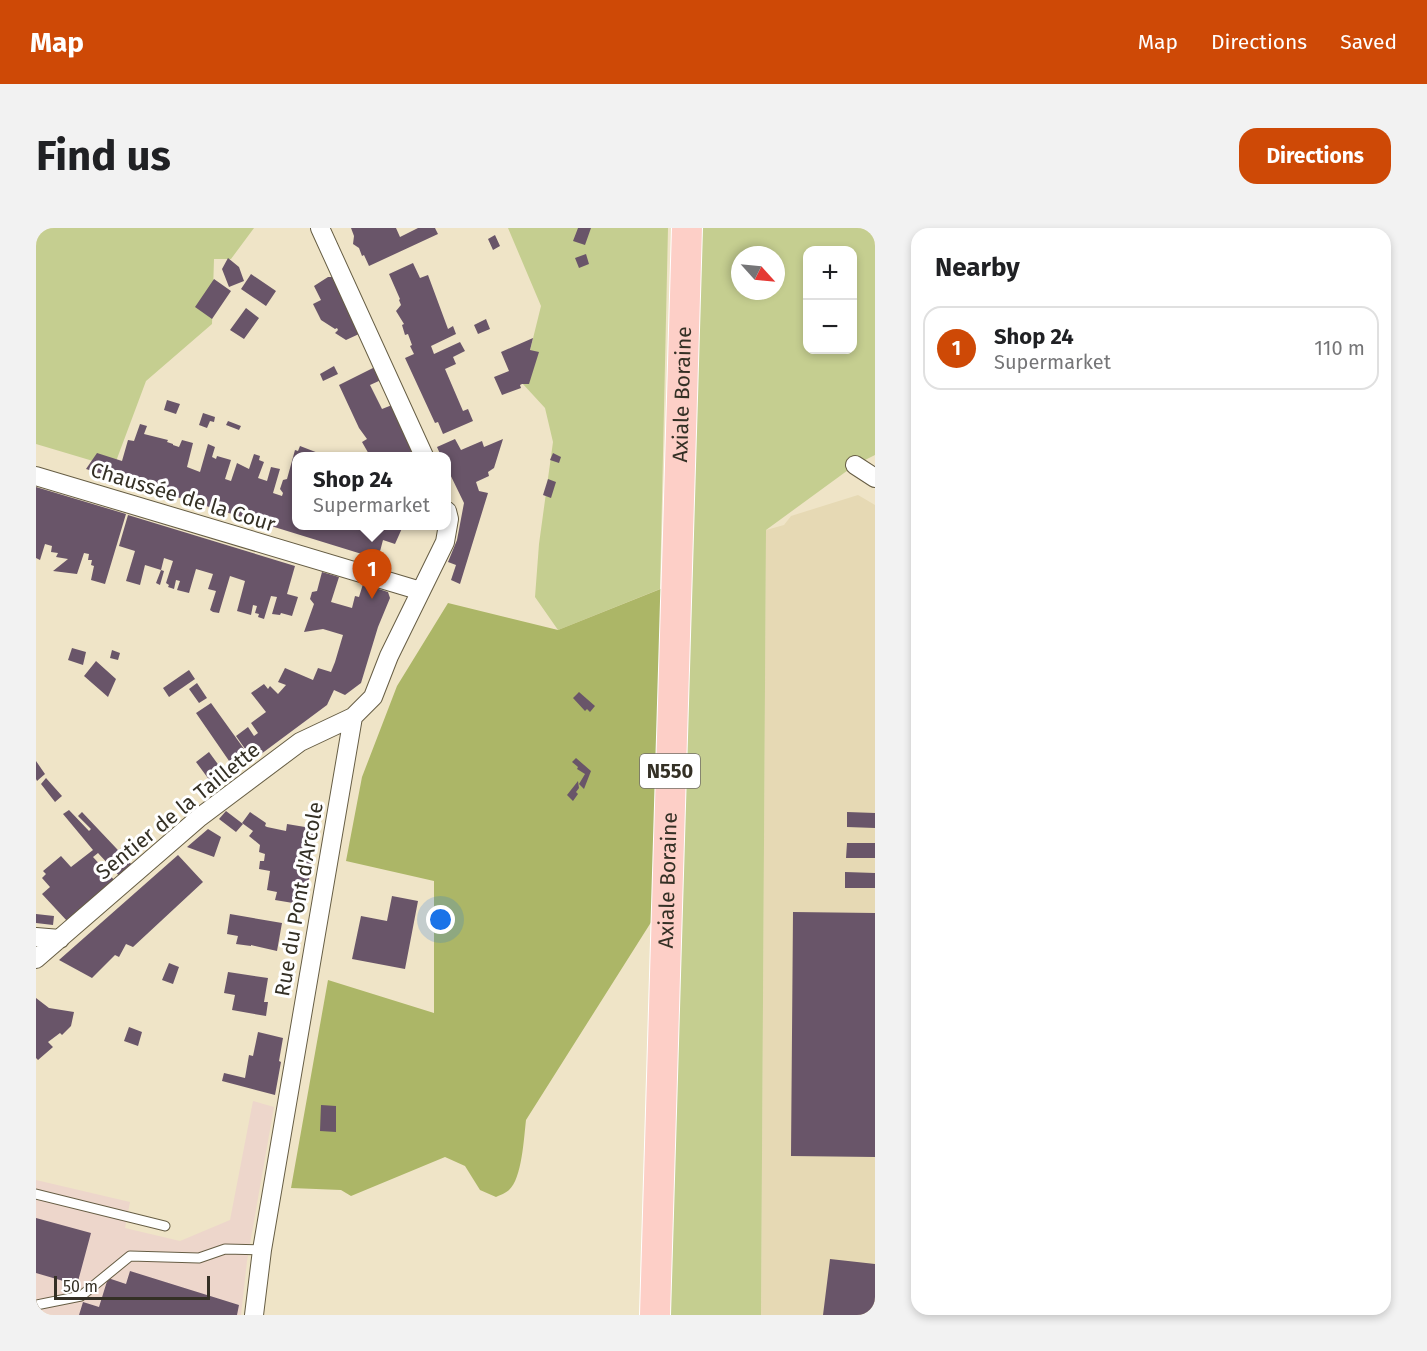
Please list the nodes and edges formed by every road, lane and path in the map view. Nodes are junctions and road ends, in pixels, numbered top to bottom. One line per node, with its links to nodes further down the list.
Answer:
1 (320, 228): 3 (street)
2 (687, 228): 18 (main road, Axiale Boraine / N550)
3 (422, 452)
4 (855, 465): 6 (street)
5 (36, 476): 8 (street, Chaussée de la Cour)
6 (875, 478)
7 (447, 530): 8 (street)
8 (421, 591): 9 (street)
9 (353, 717): 11 (street, Sentier de la Taillette); 15 (street, Rue du Pont d'Arcole)
10 (36, 937): 11 (street)
11 (60, 939): 12 (street, Sentier de la Taillette)
12 (36, 960)
13 (36, 1194): 14 (lane)
14 (165, 1226)
15 (262, 1250): 16 (lane); 17 (street, Rue du Pont d'Arcole)
16 (36, 1305)
17 (254, 1315)
18 (654, 1315)

